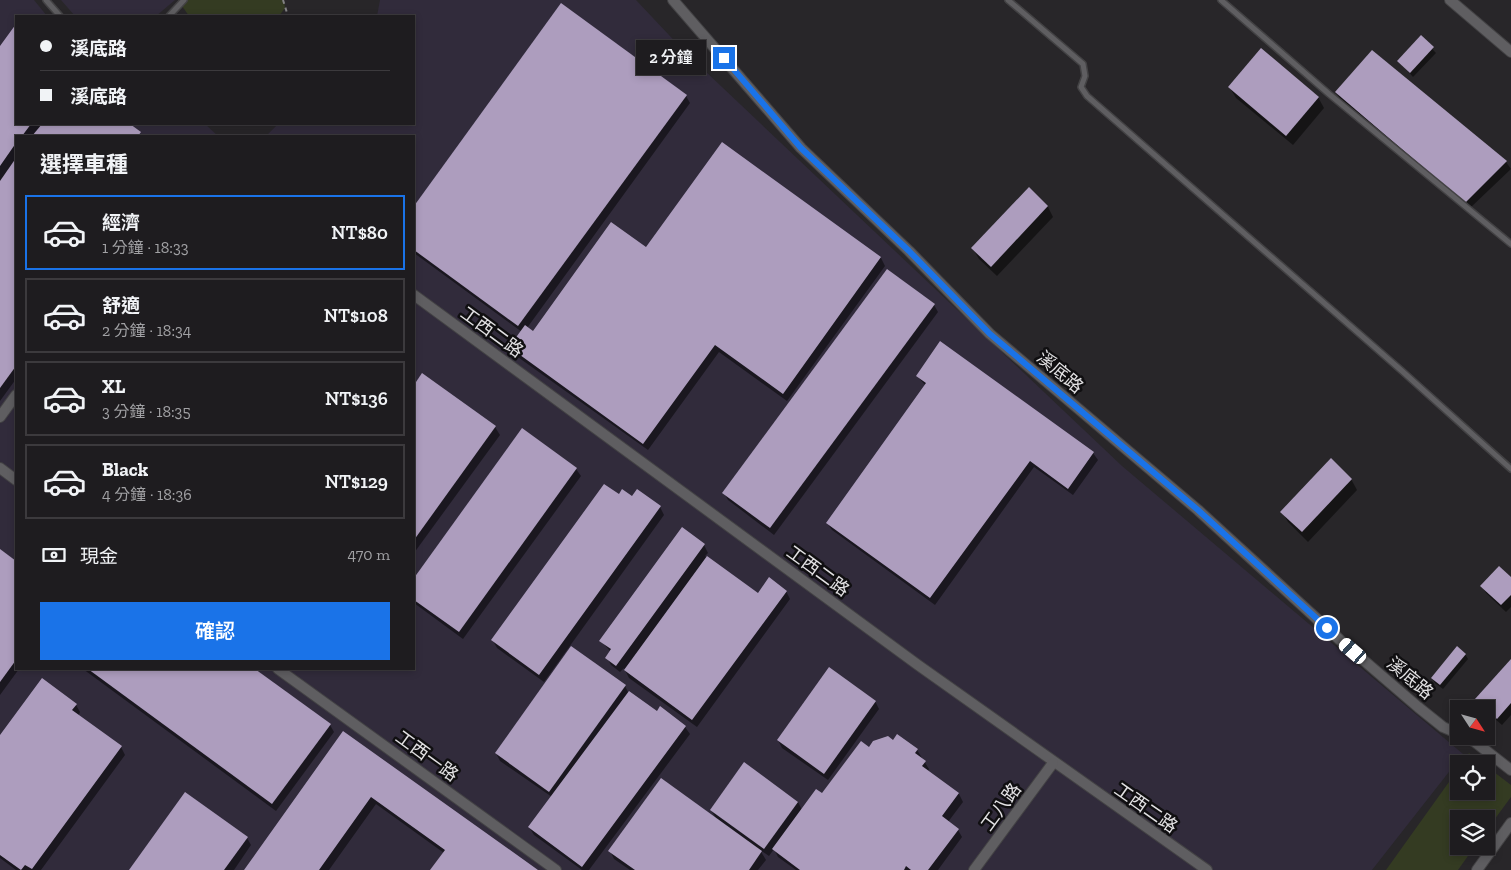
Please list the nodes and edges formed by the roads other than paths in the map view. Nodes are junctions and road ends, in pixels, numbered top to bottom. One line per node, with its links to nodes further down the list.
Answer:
1 (46, 0): 7 (lane)
2 (184, 0): 8 (lane)
3 (673, 0): 18 (street, 溪底路)
4 (1008, 0): 15 (lane)
5 (1221, 0): 10 (lane)
6 (1450, 0): 9 (street)
7 (59, 15)
8 (170, 15)
9 (1511, 52)
10 (1511, 244)
11 (415, 296): 20 (street, 工西二路)
12 (15, 396): 13 (street)
13 (0, 417)
14 (0, 468): 16 (street)
15 (1511, 469)
16 (15, 479)
17 (279, 670): 23 (street, 工西一路)
18 (1450, 730)
19 (1479, 745): 21 (street)
20 (1053, 763): 24 (street, 工八路); 25 (street, 工西二路)
21 (1511, 770)
22 (1511, 823): 26 (street)
23 (556, 870)
24 (974, 870)
25 (1206, 870)
26 (1477, 870)

